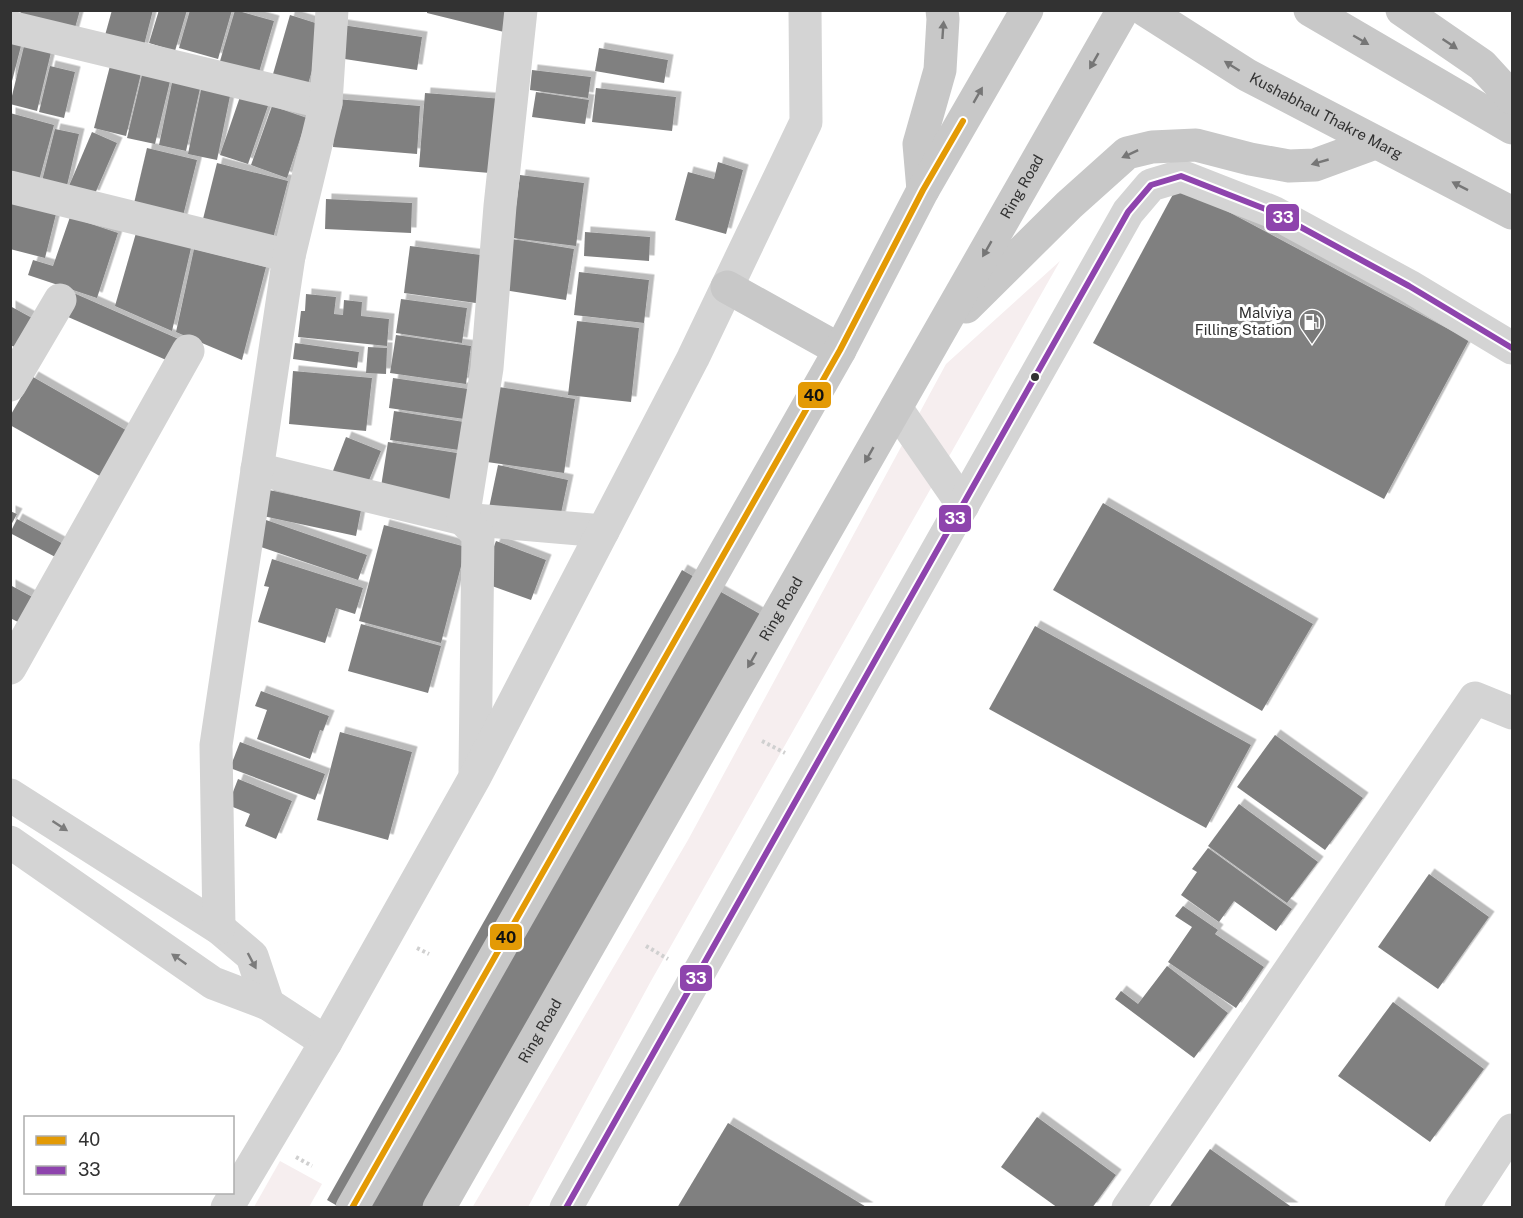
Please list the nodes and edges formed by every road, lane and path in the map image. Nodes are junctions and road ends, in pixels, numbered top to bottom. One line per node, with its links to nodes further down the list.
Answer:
1 (332, 10): 12 (street)
2 (521, 10): 29 (street)
3 (805, 10): 19 (street)
4 (942, 10): 16 (main road, one-way to 4)
5 (1027, 10): 16 (main road, one-way to 5)
6 (1123, 10): 21 (main road, Ring Road, one-way to 21)
7 (1145, 10): 14 (main road, Kushabhau Thakre Marg, one-way to 7)
8 (1310, 10): 13 (main road, one-way to 13)
9 (1402, 10): 11 (main road, one-way to 11)
10 (10, 27): 12 (street)
11 (1512, 98)
12 (326, 103): 18 (street)
13 (1512, 128)
14 (1375, 143): 17 (main road, Kushabhau Thakre Marg, one-way to 14); 21 (main road, one-way to 21)
15 (10, 187): 18 (street)
16 (923, 190): 23 (main road)
17 (1512, 213)
18 (289, 256): 27 (street)
19 (727, 287): 23 (main road); 30 (street)
20 (60, 300): 25 (street)
21 (937, 336): 26 (main road, Ring Road)
22 (1512, 348): 28 (street)
23 (840, 350): 42 (main road)
24 (188, 351): 31 (street)
25 (10, 385)
26 (896, 408): 28 (street); 43 (main road, Ring Road, one-way to 43)
27 (257, 468): 29 (street); 36 (street)
28 (963, 505): 40 (street)
29 (463, 519): 30 (street); 33 (street)
30 (603, 531): 33 (street)
31 (10, 668)
32 (1512, 713): 44 (street)
33 (475, 777): 38 (street)
34 (10, 795): 36 (street, one-way to 36)
35 (10, 842): 37 (street, one-way to 35)
36 (219, 928): 37 (street, one-way to 37)
37 (268, 1004): 38 (street)
38 (326, 1042): 41 (street)
39 (1512, 1130): 45 (street)
40 (578, 1203)
41 (227, 1208)
42 (352, 1208)
43 (439, 1208)
44 (1128, 1208)
45 (1461, 1208)

